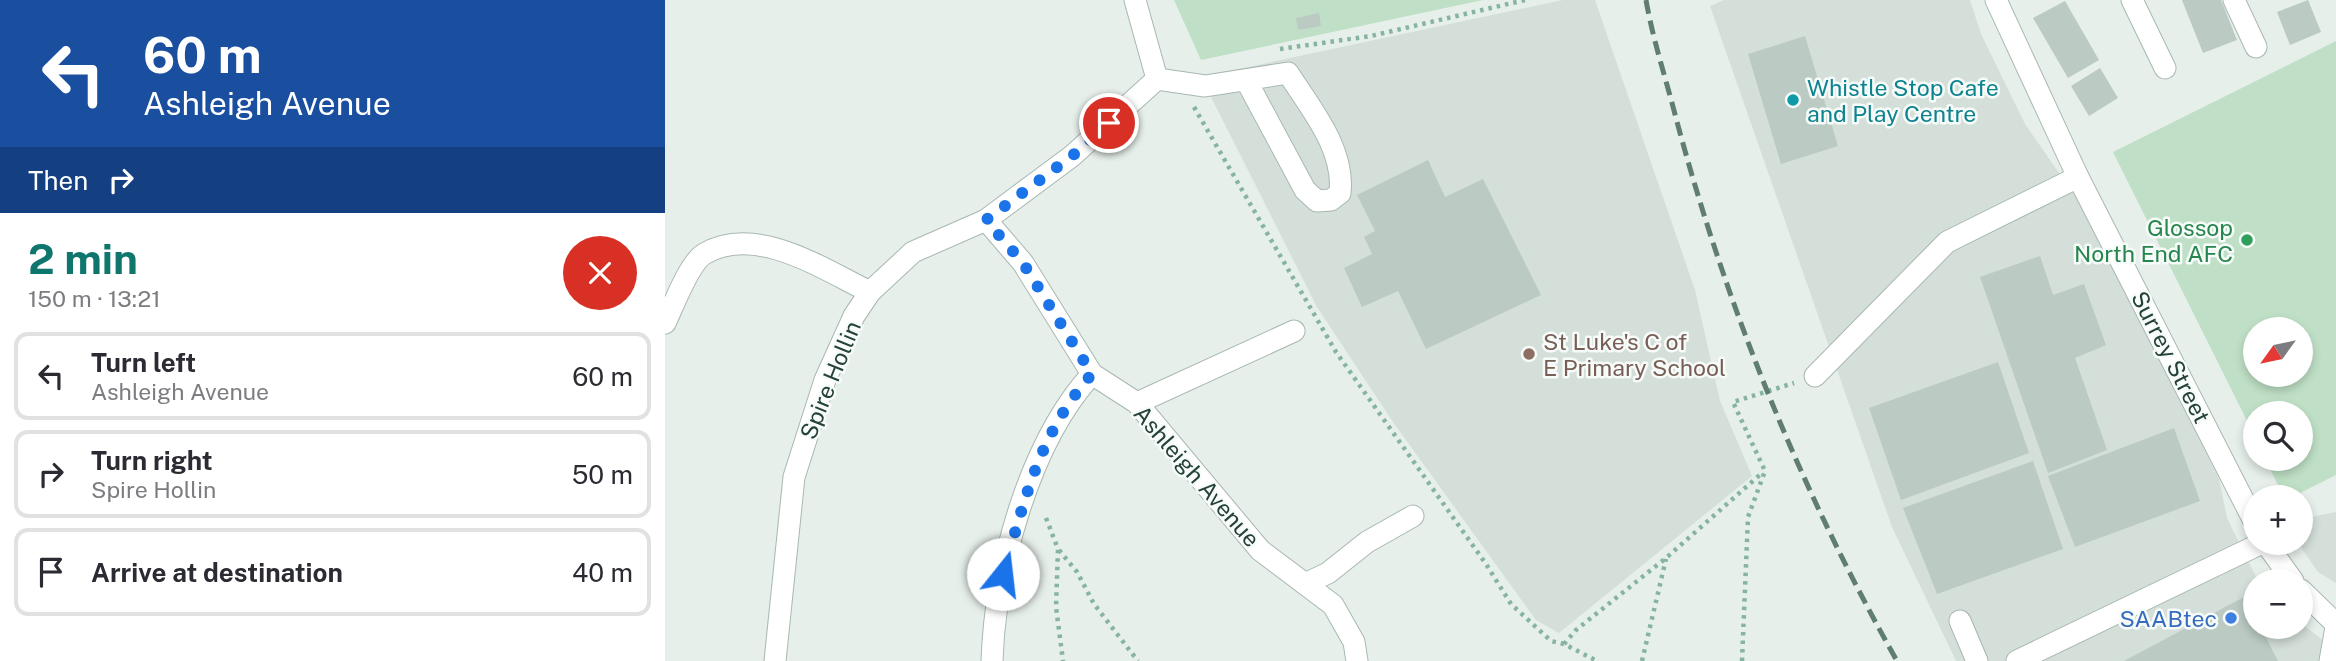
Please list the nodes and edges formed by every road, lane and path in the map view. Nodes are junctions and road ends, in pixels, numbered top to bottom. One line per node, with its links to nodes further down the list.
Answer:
1 (1135, 0): 9 (street)
2 (1525, 0): 7 (path)
3 (1996, 0): 12 (street, Surrey Street)
4 (2132, 0): 8 (street)
5 (2234, 0): 6 (street)
6 (2256, 47)
7 (1268, 51)
8 (2165, 68)
9 (1157, 79): 10 (street); 13 (street, Spire Hollin)
10 (1246, 80): 10 (street)
11 (1189, 98): 31 (path)
12 (2077, 177): 18 (street); 21 (street, Surrey Street)
13 (986, 220): 14 (street, Spire Hollin); 17 (street, Ashleigh Avenue)
14 (870, 292): 15 (street); 32 (street, Spire Hollin)
15 (665, 323)
16 (1294, 331): 19 (street)
17 (1092, 374): 19 (street, Ashleigh Avenue); 33 (street)
18 (1815, 376): 20 (path)
19 (1137, 403): 27 (street, Ashleigh Avenue)
20 (1765, 471): 26 (path); 39 (path)
21 (2243, 500)
22 (1413, 516): 27 (street)
23 (1046, 518): 24 (path)
24 (1058, 549): 34 (path); 35 (path)
25 (2243, 553): 41 (street)
26 (1666, 558): 31 (path); 38 (path)
27 (1305, 584): 36 (street, Ashleigh Avenue)
28 (2313, 602): 30 (street)
29 (1960, 621): 40 (street)
30 (2336, 626): 42 (street)
31 (1564, 644): 37 (path)
32 (775, 661)
33 (992, 661)
34 (1063, 661)
35 (1138, 661)
36 (1357, 661)
37 (1597, 661)
38 (1642, 661)
39 (1742, 661)
40 (1976, 661)
41 (2017, 661)
42 (2330, 661)

